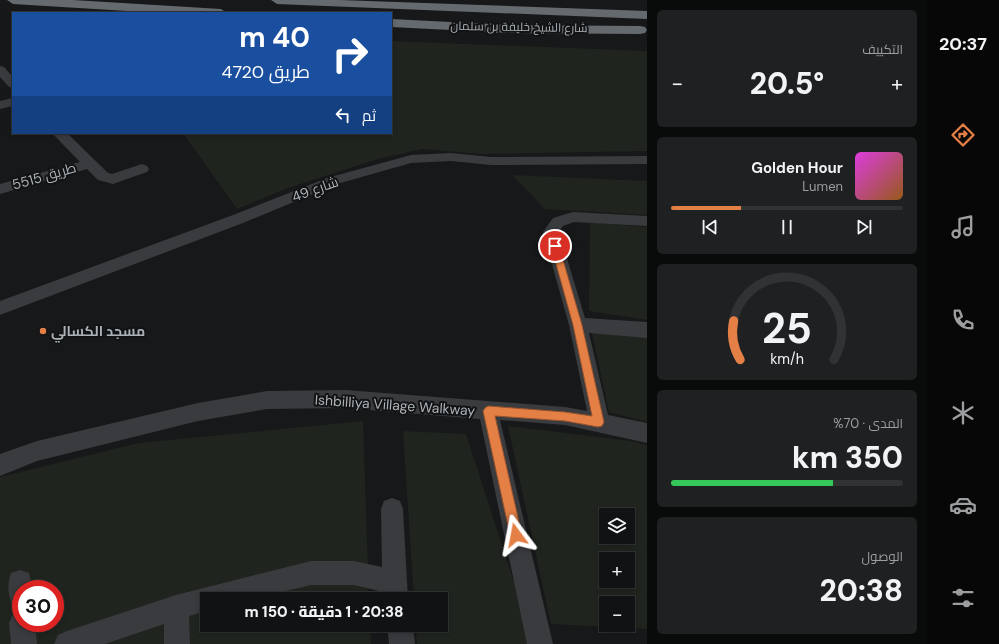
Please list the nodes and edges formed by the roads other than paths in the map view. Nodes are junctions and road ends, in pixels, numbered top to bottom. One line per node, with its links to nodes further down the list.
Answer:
1 (13, 0): 5 (highway)
2 (277, 0): 3 (highway, شارع الشيخ خليفة بن سلمان)
3 (427, 7): 4 (highway); 6 (highway, شارع الشيخ خليفة بن سلمان)
4 (647, 7)
5 (205, 12)
6 (647, 15)
7 (392, 23): 8 (highway, شارع الشيخ خليفة بن سلمان)
8 (511, 29): 9 (highway, شارع الشيخ خليفة بن سلمان); 10 (highway)
9 (647, 31)
10 (647, 42)
11 (0, 70): 12 (street)
12 (12, 83)
13 (12, 102): 14 (street)
14 (0, 105)
15 (60, 134): 17 (street, طريق 5515)
16 (647, 160): 21 (street, شارع 49)
17 (88, 164): 18 (street, طريق 5515); 19 (street, طريق 5515)
18 (142, 169)
19 (0, 189)
20 (647, 221): 22 (street)
21 (0, 308)
22 (578, 325): 23 (street); 25 (street)
23 (647, 330)
24 (488, 411): 25 (street); 27 (street, Ishbilliya Village Walkway); 37 (street, Ishbilliya Village Walkway)
25 (598, 422): 26 (street)
26 (647, 433)
27 (0, 465)
28 (392, 509): 29 (street)
29 (395, 591): 30 (street)
30 (176, 608): 34 (street); 35 (street)
31 (23, 632): 33 (street)
32 (401, 632): 36 (street)
33 (24, 644)
34 (67, 644)
35 (177, 644)
36 (402, 644)
37 (540, 644)

